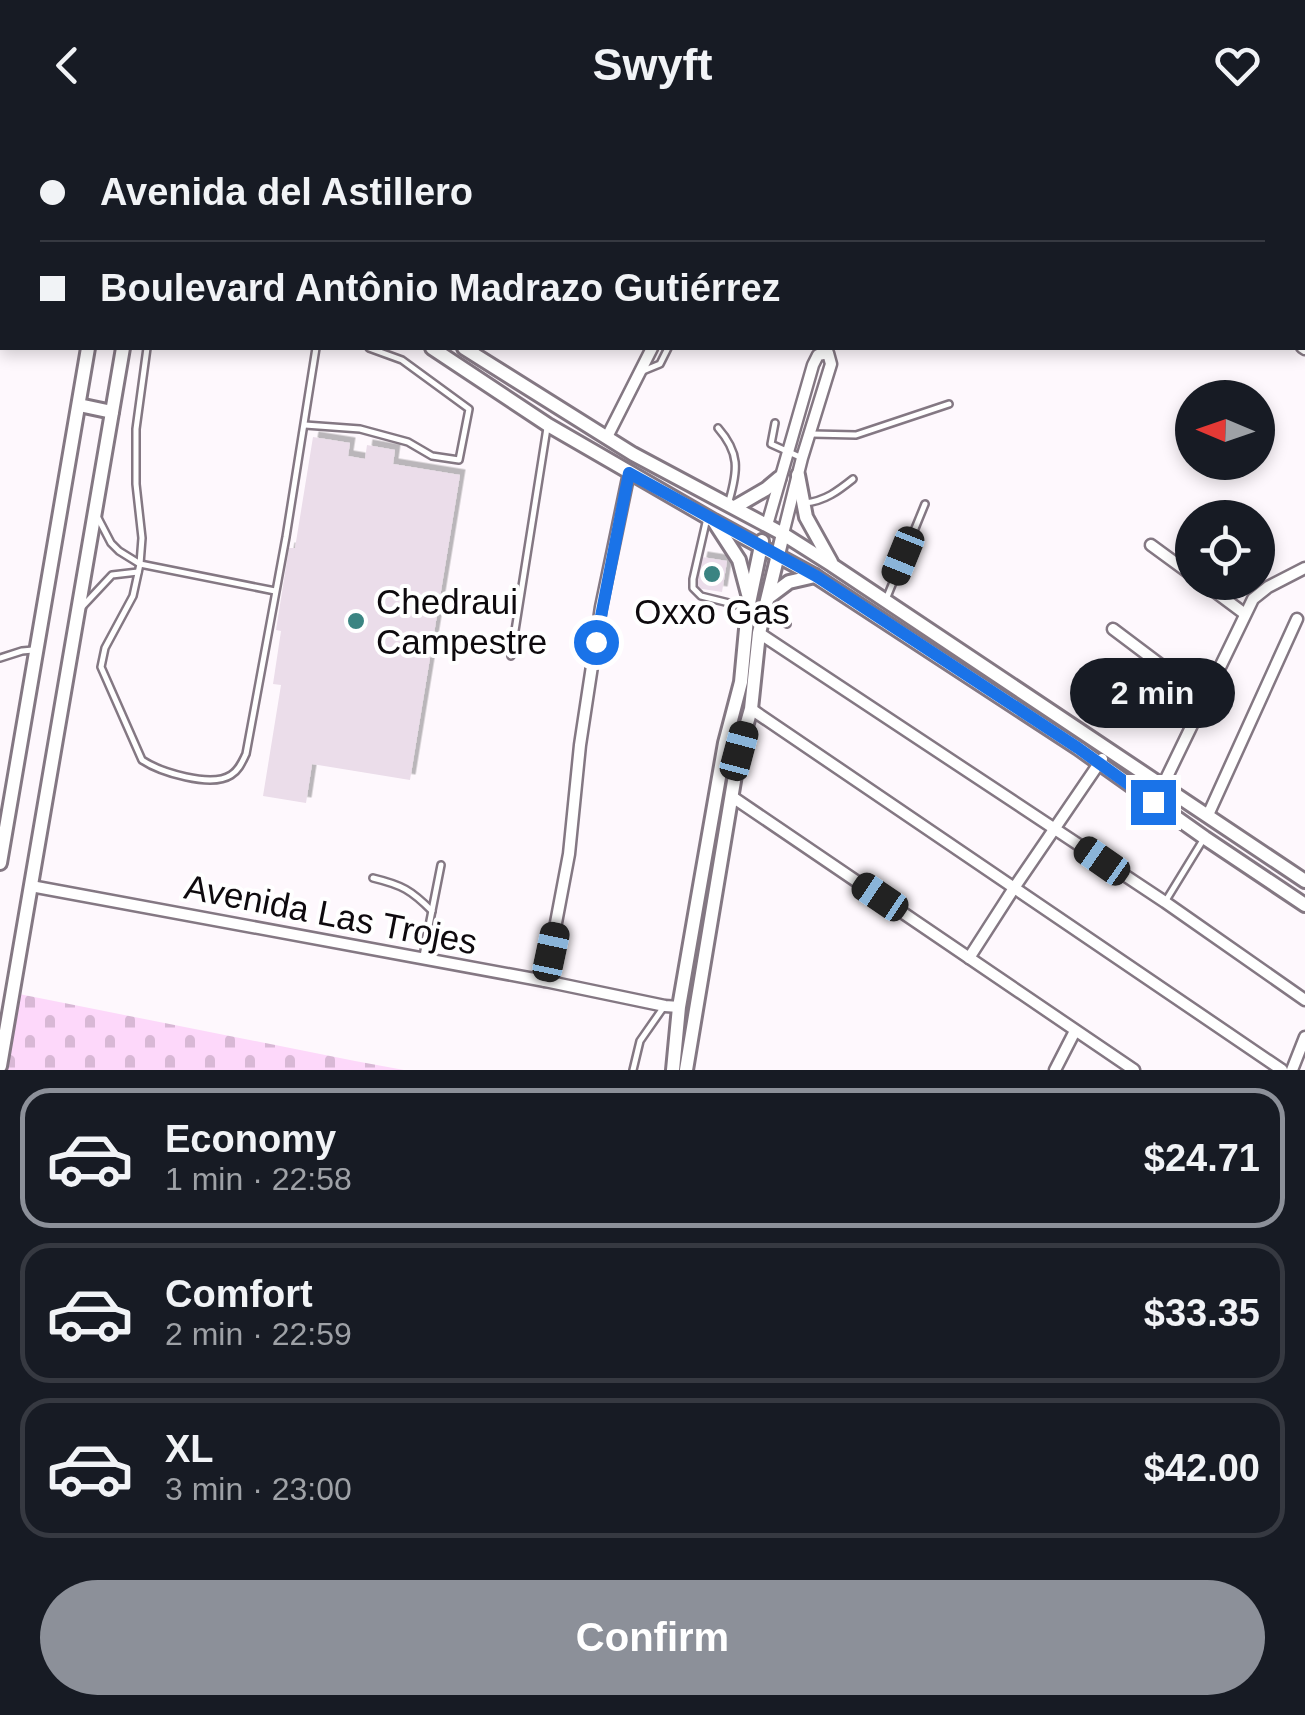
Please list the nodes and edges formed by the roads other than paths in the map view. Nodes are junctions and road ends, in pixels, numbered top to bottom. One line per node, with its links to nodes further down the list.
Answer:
1 (88, 350): 12 (street)
2 (124, 350): 13 (street)
3 (147, 350): 38 (lane)
4 (316, 350): 15 (lane)
5 (374, 350): 15 (lane)
6 (435, 350): 16 (street)
7 (467, 350): 19 (street)
8 (651, 350): 10 (street)
9 (667, 350): 10 (lane)
10 (638, 374): 19 (street)
11 (949, 404): 18 (lane)
12 (79, 405): 13 (street); 52 (street)
13 (112, 412): 29 (street)
14 (775, 423): 20 (lane)
15 (305, 425): 41 (lane)
16 (548, 426): 22 (street); 53 (lane)
17 (718, 428): 28 (lane)
18 (810, 433): 20 (street); 21 (street)
19 (606, 437): 28 (street)
20 (786, 452): 21 (lane); 24 (street)
21 (802, 458): 23 (street)
22 (629, 473): 30 (street); 75 (street)
23 (798, 475): 26 (street); 32 (street)
24 (779, 478): 28 (street); 31 (street)
25 (853, 479): 26 (lane)
26 (802, 503): 37 (street)
27 (925, 504): 42 (lane)
28 (731, 505): 31 (street)
29 (95, 511): 38 (lane); 46 (street)
30 (710, 519): 33 (street); 45 (street); 45 (lane)
31 (767, 525): 32 (street); 33 (street)
32 (783, 534): 35 (street); 37 (street)
33 (761, 545): 35 (street); 45 (street)
34 (1151, 545): 36 (street)
35 (777, 554): 40 (street); 44 (street)
36 (1175, 563)
37 (832, 564): 42 (street)
38 (139, 568): 41 (lane); 41 (lane); 46 (lane)
39 (1305, 568): 47 (street)
40 (816, 576): 44 (street); 58 (street)
41 (275, 591)
42 (886, 600): 57 (street)
43 (1226, 600): 47 (street)
44 (766, 603): 49 (lane); 51 (street)
45 (749, 604): 77 (street)
46 (77, 614): 68 (street)
47 (1245, 614): 55 (street)
48 (1296, 620): 61 (street)
49 (786, 624)
50 (1113, 629): 55 (street)
51 (759, 632): 56 (street); 62 (street)
52 (36, 650): 54 (lane); 64 (street)
53 (511, 656)
54 (0, 658)
55 (1206, 699): 59 (street)
56 (751, 709): 60 (street); 69 (street)
57 (1109, 750): 58 (street); 59 (street)
58 (1099, 764): 62 (street); 63 (street)
59 (1163, 785): 61 (street)
60 (731, 796): 73 (street); 83 (street)
61 (1208, 816): 67 (street)
62 (1056, 829): 69 (street); 70 (street)
63 (1204, 838): 70 (lane); 71 (street)
64 (0, 862)
65 (441, 864): 72 (lane)
66 (373, 878): 72 (lane)
67 (1305, 881)
68 (31, 886): 74 (street, Avenida Las Trojes); 80 (street)
69 (1014, 888): 73 (street); 86 (street)
70 (1164, 902): 76 (street)
71 (1305, 905)
72 (432, 911): 74 (lane)
73 (969, 958): 78 (street)
74 (422, 959): 75 (street, Avenida Las Trojes)
75 (545, 981): 77 (street, Avenida Las Trojes)
76 (1305, 1000)
77 (672, 1006): 81 (lane); 82 (street)
78 (1074, 1031): 84 (street); 85 (street)
79 (1305, 1037): 87 (street)
80 (0, 1066)
81 (633, 1070)
82 (673, 1070)
83 (686, 1070)
84 (1055, 1070)
85 (1134, 1070)
86 (1282, 1070)
87 (1292, 1070)

